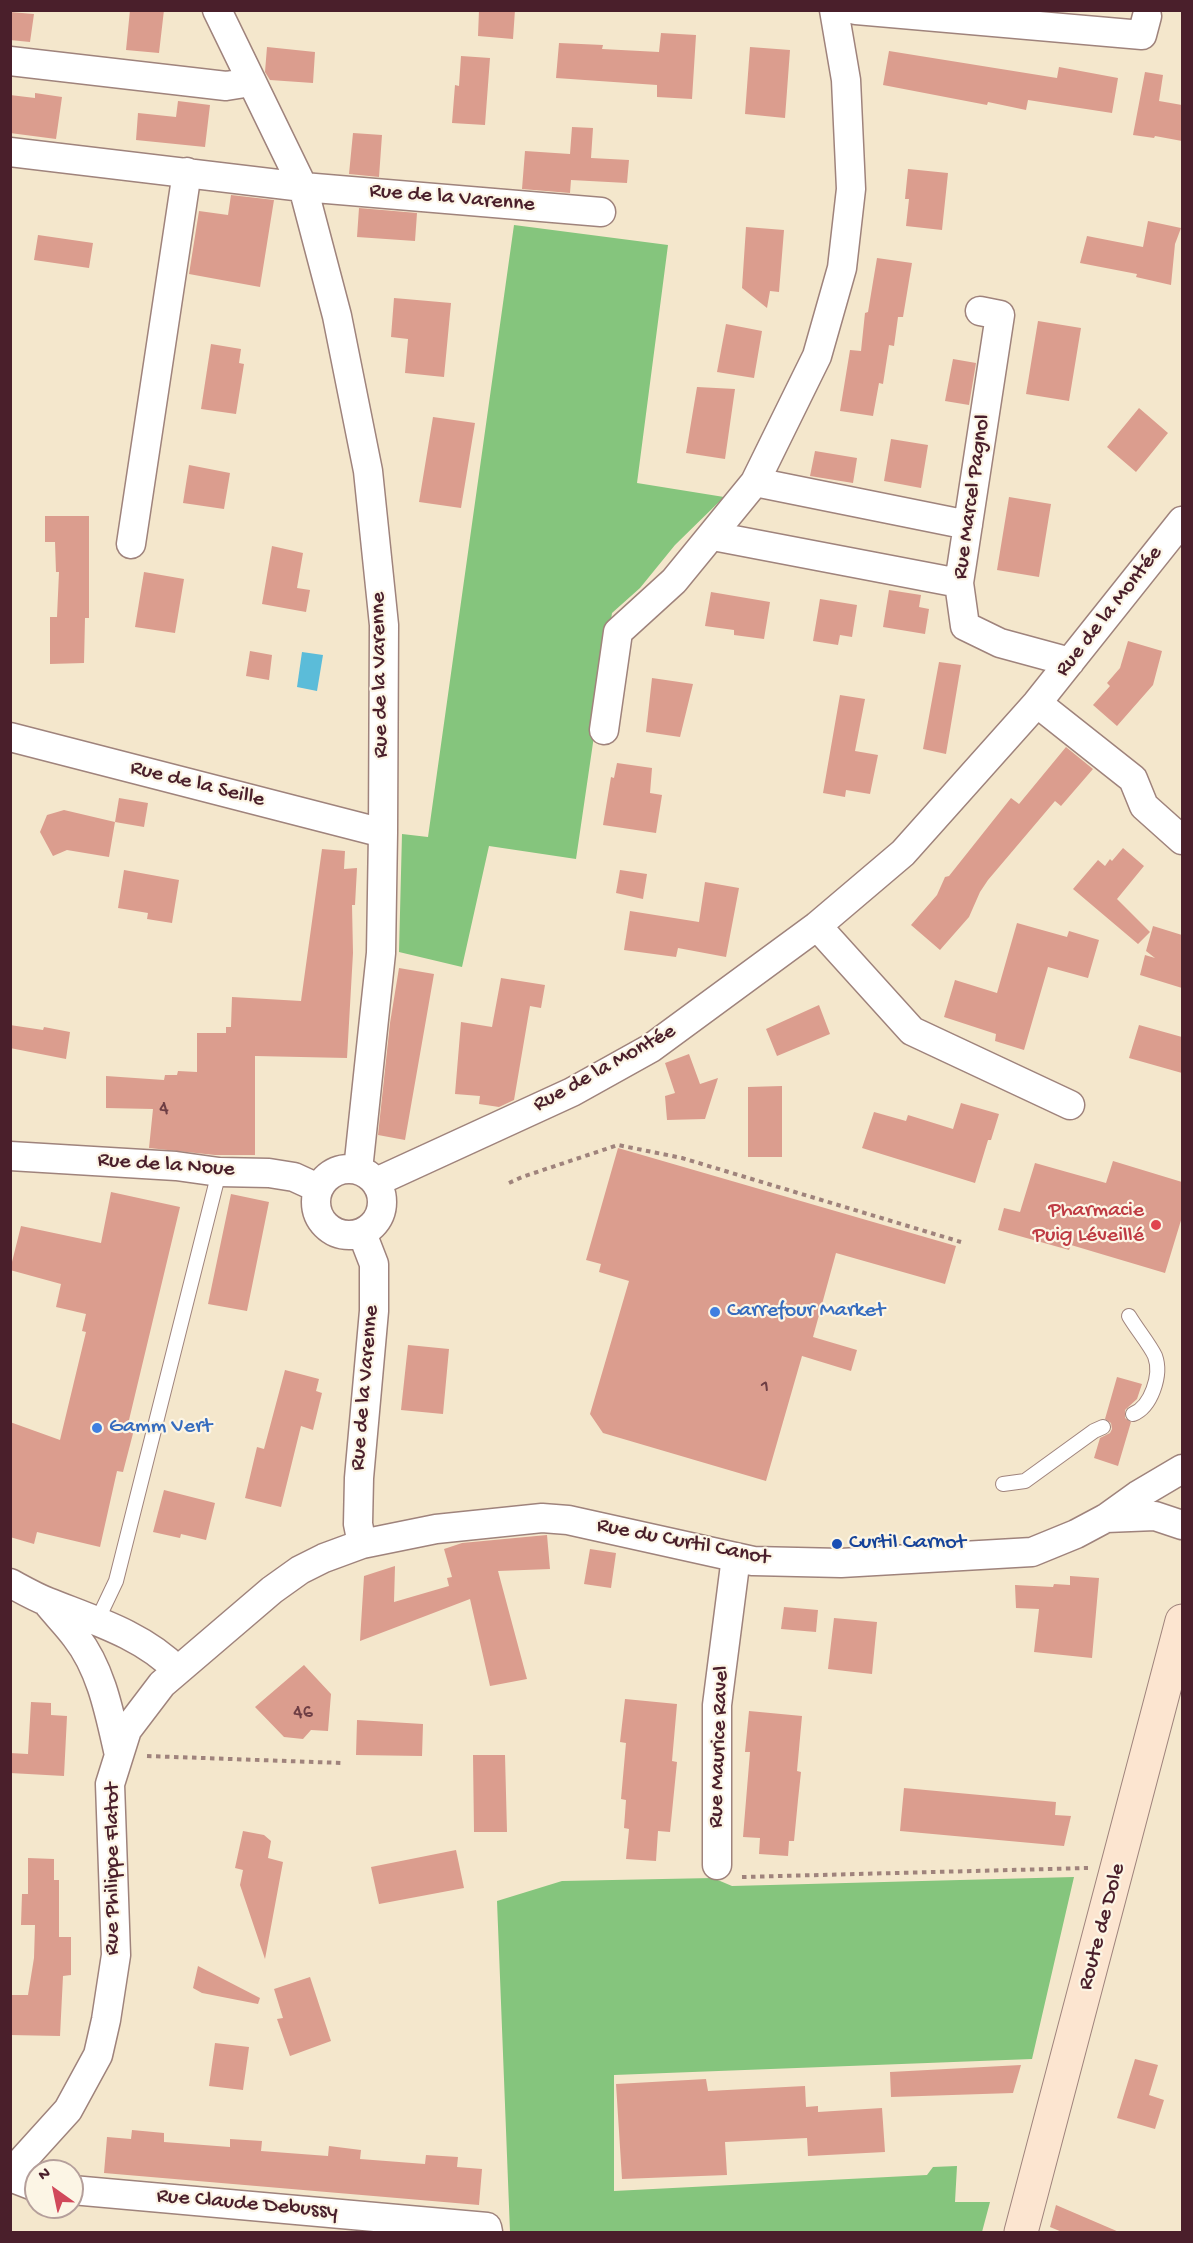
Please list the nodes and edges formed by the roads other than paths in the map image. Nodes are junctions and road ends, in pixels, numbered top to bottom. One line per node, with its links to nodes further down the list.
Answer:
1 (217, 10): 6 (street, Rue de la Varenne)
2 (834, 10): 12 (street)
3 (856, 10): 4 (street)
4 (1147, 16)
5 (10, 61): 6 (street)
6 (251, 82): 9 (street, Rue de la Varenne)
7 (10, 152): 8 (street, Rue de la Varenne)
8 (187, 172): 9 (street, Rue de la Varenne); 16 (street)
9 (303, 187): 10 (street, Rue de la Varenne); 22 (street, Rue de la Varenne)
10 (601, 212)
11 (980, 311): 14 (street, Rue Marcel Pagnol)
12 (755, 482): 14 (street); 15 (street)
13 (1182, 521): 18 (street, Rue de la Montée)
14 (968, 525): 17 (street, Rue Marcel Pagnol)
15 (713, 536): 17 (street); 20 (street)
16 (131, 544)
17 (960, 583): 18 (street, Rue Marcel Pagnol)
18 (1070, 662): 19 (street, Rue de la Montée)
19 (1037, 703): 23 (street); 24 (street, Rue de la Montée)
20 (604, 730)
21 (10, 737): 22 (street, Rue de la Seille)
22 (383, 833): 28 (street, Rue de la Varenne)
23 (1182, 840)
24 (817, 926): 25 (street); 28 (street, Rue de la Montée)
25 (1070, 1105)
26 (10, 1156): 27 (street, Rue de la Noue)
27 (219, 1172): 29 (street, Rue de la Noue); 42 (lane)
28 (367, 1176): 29 (street); 30 (street)
29 (318, 1188): 30 (street)
30 (362, 1233): 38 (street, Rue de la Varenne)
31 (1129, 1316): 32 (lane)
32 (1133, 1414)
33 (1103, 1427): 35 (lane)
34 (1182, 1469): 36 (street, Rue du Curtil Canot)
35 (1003, 1484)
36 (1106, 1518): 37 (street, Rue du Curtil Canot); 39 (street, Rue du Curtil Canot)
37 (1182, 1525)
38 (362, 1544): 39 (street, Rue du Curtil Canot); 44 (street, Rue Philippe Flatot)
39 (736, 1557): 46 (street, Rue Maurice Ravel)
40 (10, 1583): 41 (street)
41 (45, 1601): 42 (street); 45 (street)
42 (97, 1621): 44 (street)
43 (1182, 1621): 51 (main road, Route de Dole)
44 (177, 1670): 45 (street, Rue Philippe Flatot)
45 (119, 1755): 47 (street, Rue Philippe Flatot)
46 (717, 1865)
47 (10, 2175): 48 (street)
48 (24, 2181)
49 (84, 2191): 50 (street, Rue Claude Debussy)
50 (488, 2232)
51 (1021, 2232)

